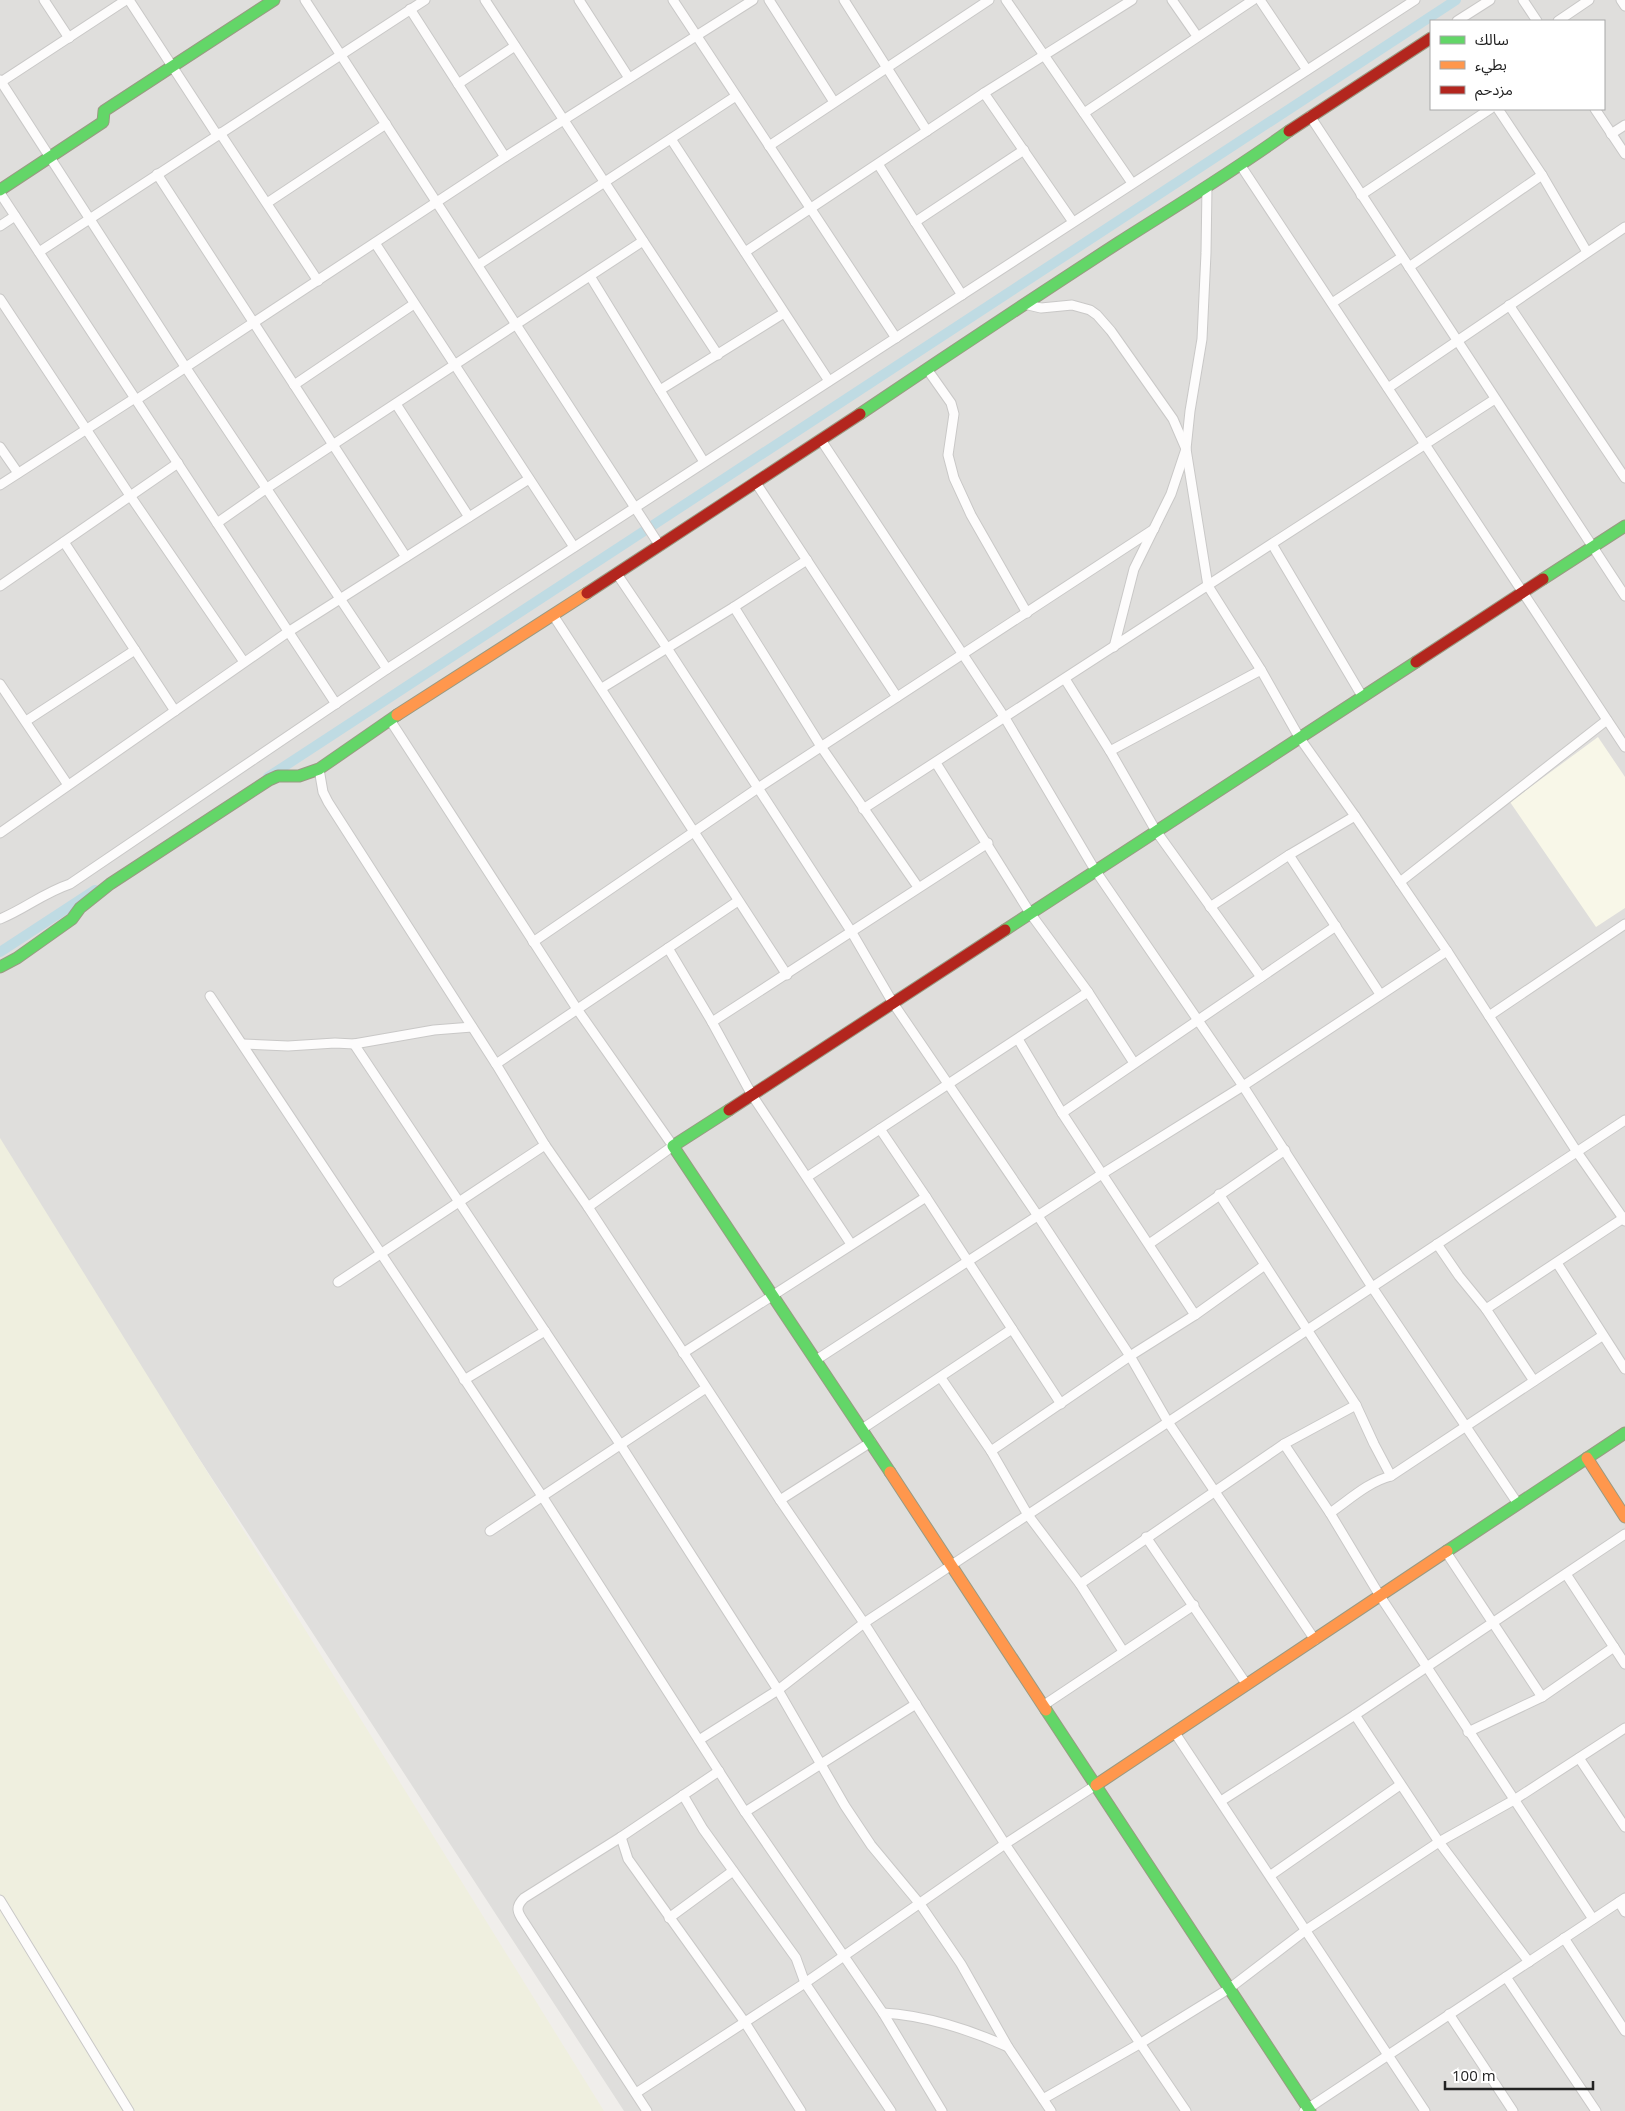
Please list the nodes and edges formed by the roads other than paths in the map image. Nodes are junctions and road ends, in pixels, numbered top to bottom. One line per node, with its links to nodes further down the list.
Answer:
1 (44, 0): 30 (street)
2 (127, 0): 30 (street); 35 (street)
3 (274, 0): 35 (street)
4 (305, 0): 33 (street)
5 (425, 0): 24 (street)
6 (485, 0): 32 (street)
7 (579, 0): 38 (street)
8 (672, 0): 28 (street)
9 (753, 0): 28 (street)
10 (769, 0): 43 (street)
11 (844, 0): 36 (street)
12 (989, 0): 36 (street)
13 (1006, 0): 34 (street)
14 (1132, 0): 34 (street)
15 (1172, 0): 29 (street)
16 (1252, 0): 29 (street)
17 (1260, 0): 37 (street)
18 (1415, 0): 37 (street)
19 (1490, 0): 25 (street)
20 (1523, 0): 26 (street)
21 (1590, 0): 27 (street)
22 (1621, 0): 23 (street)
23 (1625, 6)
24 (410, 10): 33 (street); 40 (street)
25 (1460, 20)
26 (1536, 20)
27 (1560, 20)
28 (696, 35): 38 (street); 42 (street)
29 (1197, 36): 47 (street)
30 (69, 38): 39 (street)
31 (1430, 39): 48 (street)
32 (515, 46): 40 (street); 49 (street)
33 (342, 54): 50 (street); 53 (street)
34 (1045, 56): 41 (street); 47 (street)
35 (172, 67): 53 (street); 59 (street)
36 (887, 68): 43 (street); 52 (street)
37 (1307, 70): 66 (street)
38 (629, 78): 49 (street)
39 (0, 81): 59 (street)
40 (458, 84): 60 (street)
41 (984, 93): 52 (street); 57 (street)
42 (736, 96): 55 (street); 56 (street)
43 (834, 102): 56 (street)
44 (1489, 110): 69 (street)
45 (1499, 110): 64 (street)
46 (1596, 110): 54 (street)
47 (1084, 113): 66 (street)
48 (1310, 116): 62 (street); 69 (street)
49 (564, 120): 60 (street); 65 (street)
50 (386, 124): 70 (street); 71 (street)
51 (1625, 125): 54 (street)
52 (927, 131): 61 (street)
53 (219, 134): 63 (street); 71 (street)
54 (1611, 134): 58 (street)
55 (671, 139): 65 (street); 82 (street)
56 (769, 146): 72 (street)
57 (1024, 150): 75 (street); 76 (street)
58 (1625, 154)
59 (50, 157): 68 (street); 74 (street)
60 (505, 157): 70 (street)
61 (878, 164): 72 (street); 75 (street)
62 (1241, 166): 67 (street); 91 (street)
63 (157, 174): 74 (street); 96 (street)
64 (1542, 175): 83 (street); 86 (street)
65 (605, 182): 79 (street); 85 (street)
66 (1132, 184): 76 (street)
67 (1207, 186): 93 (street); 116 (street)
68 (0, 191): 73 (street)
69 (1362, 195): 84 (street)
70 (437, 202): 80 (street); 85 (street)
71 (268, 203): 88 (street)
72 (810, 209): 82 (street); 98 (street)
73 (15, 216): 77 (street); 81 (street)
74 (91, 218): 81 (street); 102 (street)
75 (915, 222): 89 (street)
76 (1073, 222): 89 (street)
77 (0, 226)
78 (1625, 227): 83 (street)
79 (643, 241): 87 (street); 100 (street)
80 (375, 244): 88 (street); 92 (street)
81 (39, 252): 108 (street)
82 (745, 252): 95 (street)
83 (1587, 252): 94 (street)
84 (1402, 257): 86 (street); 91 (street)
85 (478, 266): 97 (street)
86 (1409, 267): 99 (street)
87 (590, 276): 97 (street); 107 (street)
88 (318, 281): 96 (street)
89 (962, 295): 98 (street)
90 (0, 299): 111 (street)
91 (1332, 303): 106 (street)
92 (414, 304): 101 (street); 105 (street)
93 (1024, 304): 103 (street); 116 (street)
94 (1509, 305): 99 (street); 120 (street)
95 (784, 313): 100 (street); 104 (street)
96 (254, 323): 102 (street); 105 (street)
97 (516, 324): 101 (street); 126 (street)
98 (896, 338): 104 (street)
99 (1456, 340): 106 (street); 109 (street)
100 (718, 355): 107 (street)
101 (454, 365): 110 (street); 121 (street)
102 (186, 368): 108 (street); 124 (street)
103 (927, 369): 112 (street); 145 (street)
104 (829, 381): 117 (street)
105 (294, 385): 113 (street)
106 (1388, 388): 114 (street)
107 (660, 390): 117 (street)
108 (136, 399): 111 (street); 118 (street)
109 (1495, 399): 114 (street); 135 (street)
110 (396, 404): 113 (street); 127 (street)
111 (85, 428): 119 (street); 125 (street)
112 (821, 440): 122 (street); 151 (street)
113 (333, 445): 124 (street); 136 (street)
114 (1426, 446): 132 (street); 141 (street)
115 (0, 447): 119 (street)
116 (1186, 449): 130 (street); 140 (street)
117 (704, 462): 126 (street)
118 (178, 463): 125 (street); 128 (street)
119 (18, 473): 123 (street)
120 (1625, 478)
121 (529, 479): 127 (street); 134 (street)
122 (756, 483): 133 (street); 137 (street)
123 (0, 486)
124 (267, 488): 128 (street); 143 (street)
125 (131, 497): 131 (street); 152 (street)
126 (636, 507): 133 (street); 134 (street)
127 (469, 518): 136 (street)
128 (217, 523): 147 (street)
129 (1625, 526): 135 (street)
130 (1154, 529): 145 (street); 148 (street)
131 (64, 542): 139 (street); 150 (street)
132 (1272, 544): 140 (street); 158 (street)
133 (660, 546): 138 (street)
134 (574, 547): 153 (street)
135 (1593, 547): 141 (street); 142 (street)
136 (406, 557): 143 (street)
137 (807, 560): 144 (street); 159 (street)
138 (617, 574): 146 (street); 149 (street)
139 (0, 586)
140 (1208, 586): 148 (street); 154 (street)
141 (1522, 592): 158 (street); 164 (street)
142 (1625, 596)
143 (340, 599): 147 (street); 153 (street)
144 (734, 607): 149 (street); 168 (street)
145 (1027, 613): 151 (street)
146 (553, 615): 157 (street); 163 (street)
147 (288, 632): 152 (street); 160 (street)
148 (1114, 647): 155 (street)
149 (668, 648): 157 (street); 173 (street)
150 (135, 650): 161 (street); 165 (street)
151 (962, 655): 159 (street); 162 (street)
152 (244, 662): 161 (street)
153 (387, 669): 160 (street)
154 (1261, 670): 166 (street); 169 (street)
155 (1065, 679): 162 (street); 169 (street)
156 (0, 684): 165 (street)
157 (602, 688): 178 (street)
158 (1362, 696): 166 (street)
159 (897, 697): 168 (street)
160 (336, 704): 187 (street)
161 (175, 711): 172 (street)
162 (1005, 718): 170 (street); 181 (street)
163 (390, 720): 171 (street); 191 (street)
164 (1607, 720): 167 (street); 182 (street)
165 (26, 721): 172 (street)
166 (1298, 737): 175 (street); 176 (street)
167 (1625, 747)
168 (822, 748): 173 (street); 174 (street)
169 (1110, 751): 176 (street)
170 (936, 763): 174 (street); 179 (street)
171 (318, 769): 194 (street); 205 (street)
172 (68, 785): 177 (street)
173 (758, 788): 178 (street); 190 (street)
174 (863, 809): 183 (street)
175 (1356, 816): 180 (street); 182 (street)
176 (1156, 831): 181 (street); 185 (street)
177 (0, 833)
178 (693, 833): 184 (street); 191 (street)
179 (988, 843): 183 (street); 186 (street)
180 (1289, 855): 185 (street); 188 (street)
181 (1095, 870): 186 (street); 203 (street)
182 (1400, 882): 193 (street)
183 (918, 887): 190 (street)
184 (738, 902): 192 (street); 195 (street)
185 (1210, 907): 196 (street)
186 (1030, 913): 197 (street); 200 (street)
187 (0, 919)
188 (1336, 926): 196 (street); 198 (street)
189 (1624, 927): 202 (street)
190 (851, 931): 195 (street); 200 (street)
191 (533, 942): 201 (street)
192 (668, 948): 201 (street); 204 (street)
193 (1447, 951): 198 (street); 202 (street)
194 (0, 967)
195 (787, 975): 204 (street)
196 (1261, 977): 203 (street)
197 (1088, 992): 206 (street); 209 (street)
198 (1380, 994): 212 (street)
199 (210, 996): 207 (street)
200 (893, 1002): 211 (street); 213 (street)
201 (577, 1009): 210 (street); 218 (street)
202 (1489, 1016): 220 (street)
203 (1198, 1019): 209 (street); 212 (street)
204 (712, 1022): 213 (street)
205 (472, 1027): 208 (street); 210 (street)
206 (1018, 1039): 211 (street); 214 (street)
207 (243, 1044): 208 (street); 232 (street)
208 (354, 1044): 225 (street)
209 (1134, 1063): 214 (street)
210 (496, 1064): 217 (street)
211 (949, 1083): 216 (street); 227 (street)
212 (1243, 1086): 219 (street); 221 (street)
213 (752, 1095): 218 (street); 222 (street)
214 (1062, 1113): 221 (street)
215 (1625, 1120): 220 (street)
216 (880, 1130): 222 (street); 224 (street)
217 (545, 1145): 225 (street); 226 (street)
218 (673, 1146): 226 (street); 238 (street)
219 (1285, 1150): 223 (street); 237 (street)
220 (1577, 1152): 228 (street); 231 (street)
221 (1102, 1174): 227 (street); 230 (street)
222 (807, 1177): 229 (street)
223 (1219, 1194): 230 (street); 235 (street)
224 (926, 1197): 229 (street); 233 (street)
225 (458, 1202): 232 (street); 243 (street)
226 (588, 1207): 245 (street)
227 (1038, 1216): 233 (street); 246 (street)
228 (1624, 1219): 234 (street)
229 (851, 1244): 238 (street)
230 (1149, 1244): 240 (street)
231 (1437, 1244): 237 (street); 239 (street)
232 (381, 1255): 236 (street); 250 (street)
233 (968, 1261): 241 (street); 247 (street)
234 (1557, 1263): 239 (street); 244 (street)
235 (1265, 1265): 240 (street); 242 (street)
236 (338, 1282)
237 (1372, 1287): 242 (street); 256 (street)
238 (773, 1294): 245 (street); 247 (street)
239 (1486, 1309): 251 (street)
240 (1195, 1315): 246 (street)
241 (1012, 1329): 249 (street); 253 (street)
242 (1307, 1330): 254 (street); 255 (street)
243 (545, 1331): 250 (street); 260 (street)
244 (1602, 1336): 248 (street); 251 (street)
245 (683, 1353): 252 (street)
246 (1130, 1356): 253 (street); 255 (street)
247 (816, 1360): 257 (street)
248 (1625, 1369)
249 (942, 1378): 257 (street); 262 (street)
250 (464, 1380): 266 (street)
251 (1534, 1381): 256 (street)
252 (706, 1388): 260 (street); 267 (street)
253 (1061, 1404): 262 (street)
254 (1356, 1405): 261 (street); 264 (street)
255 (1168, 1422): 265 (street); 270 (street)
256 (1465, 1427): 264 (street); 268 (street)
257 (862, 1429): 259 (street)
258 (1625, 1433): 263 (street)
259 (871, 1442): 267 (street); 276 (street)
260 (620, 1444): 266 (street); 289 (street)
261 (1284, 1444): 265 (street); 269 (street)
262 (991, 1451): 270 (street)
263 (1587, 1458): 268 (street); 271 (street)
264 (1391, 1476): 269 (street)
265 (1216, 1492): 274 (street); 283 (street)
266 (542, 1496): 272 (street); 297 (street)
267 (780, 1500): 282 (street)
268 (1518, 1504): 275 (street)
269 (1330, 1513): 279 (street)
270 (1028, 1514): 276 (street); 278 (street)
271 (1625, 1517)
272 (490, 1531)
273 (1625, 1534): 277 (street)
274 (1146, 1537): 278 (street); 280 (street)
275 (1446, 1552): 279 (street); 281 (street)
276 (952, 1564): 282 (street); 292 (street)
277 (1566, 1574): 281 (street); 284 (street)
278 (1080, 1584): 285 (street)
279 (1380, 1596): 283 (street); 287 (street)
280 (1194, 1605): 285 (street); 288 (street)
281 (1492, 1622): 287 (street); 290 (street)
282 (864, 1623): 289 (street); 291 (street)
283 (1315, 1640): 288 (street)
284 (1614, 1647): 286 (street); 290 (street)
285 (1123, 1652): 292 (street)
286 (1625, 1664)
287 (1426, 1667): 293 (street); 295 (street)
288 (1248, 1684): 296 (street)
289 (778, 1690): 297 (street); 299 (street)
290 (1542, 1697): 295 (street)
291 (916, 1704): 299 (street); 310 (street)
292 (1044, 1706): 301 (street)
293 (1355, 1715): 302 (street); 305 (street)
294 (1625, 1728): 298 (street)
295 (1468, 1732): 304 (street)
296 (1175, 1733): 301 (street); 305 (street)
297 (699, 1740): 300 (street)
298 (1579, 1758): 304 (street); 307 (street)
299 (820, 1764): 306 (street); 315 (street)
300 (719, 1771): 303 (street); 306 (street)
301 (1096, 1785): 310 (street); 325 (street)
302 (1400, 1785): 309 (street); 312 (street)
303 (683, 1795): 308 (street); 311 (street)
304 (1514, 1800): 309 (street); 318 (street)
305 (1220, 1801): 312 (street)
306 (745, 1812): 321 (street)
307 (1625, 1827)
308 (621, 1837): 317 (street); 333 (street)
309 (1439, 1842): 319 (street); 322 (street)
310 (1006, 1844): 315 (street); 330 (street)
311 (733, 1871): 317 (street); 324 (street)
312 (1271, 1875): 319 (street)
313 (0, 1900): 336 (street)
314 (1622, 1900): 316 (street); 318 (street)
315 (920, 1904): 321 (street); 331 (street)
316 (1625, 1912)
317 (669, 1918): 328 (street)
318 (1593, 1919): 320 (street)
319 (1306, 1930): 325 (street); 332 (street)
320 (1564, 1938): 322 (street); 329 (street)
321 (844, 1955): 324 (street); 326 (street)
322 (1528, 1962): 323 (street)
323 (1506, 1977): 327 (street); 345 (street)
324 (805, 1983): 328 (street); 339 (street)
325 (1230, 1988): 330 (street); 335 (street)
326 (883, 2013): 331 (street); 340 (street)
327 (1449, 2014): 332 (street); 344 (street)
328 (744, 2021): 333 (street); 338 (street)
329 (1625, 2030)
330 (1141, 2043): 334 (street); 342 (street)
331 (1008, 2047): 334 (street)
332 (1388, 2055): 335 (street); 343 (street)
333 (636, 2093): 337 (street)
334 (1043, 2099): 341 (street)
335 (1308, 2110)
336 (129, 2111)
337 (647, 2111)
338 (801, 2111)
339 (891, 2111)
340 (942, 2111)
341 (1051, 2111)
342 (1186, 2111)
343 (1425, 2111)
344 (1513, 2111)
345 (1596, 2111)

